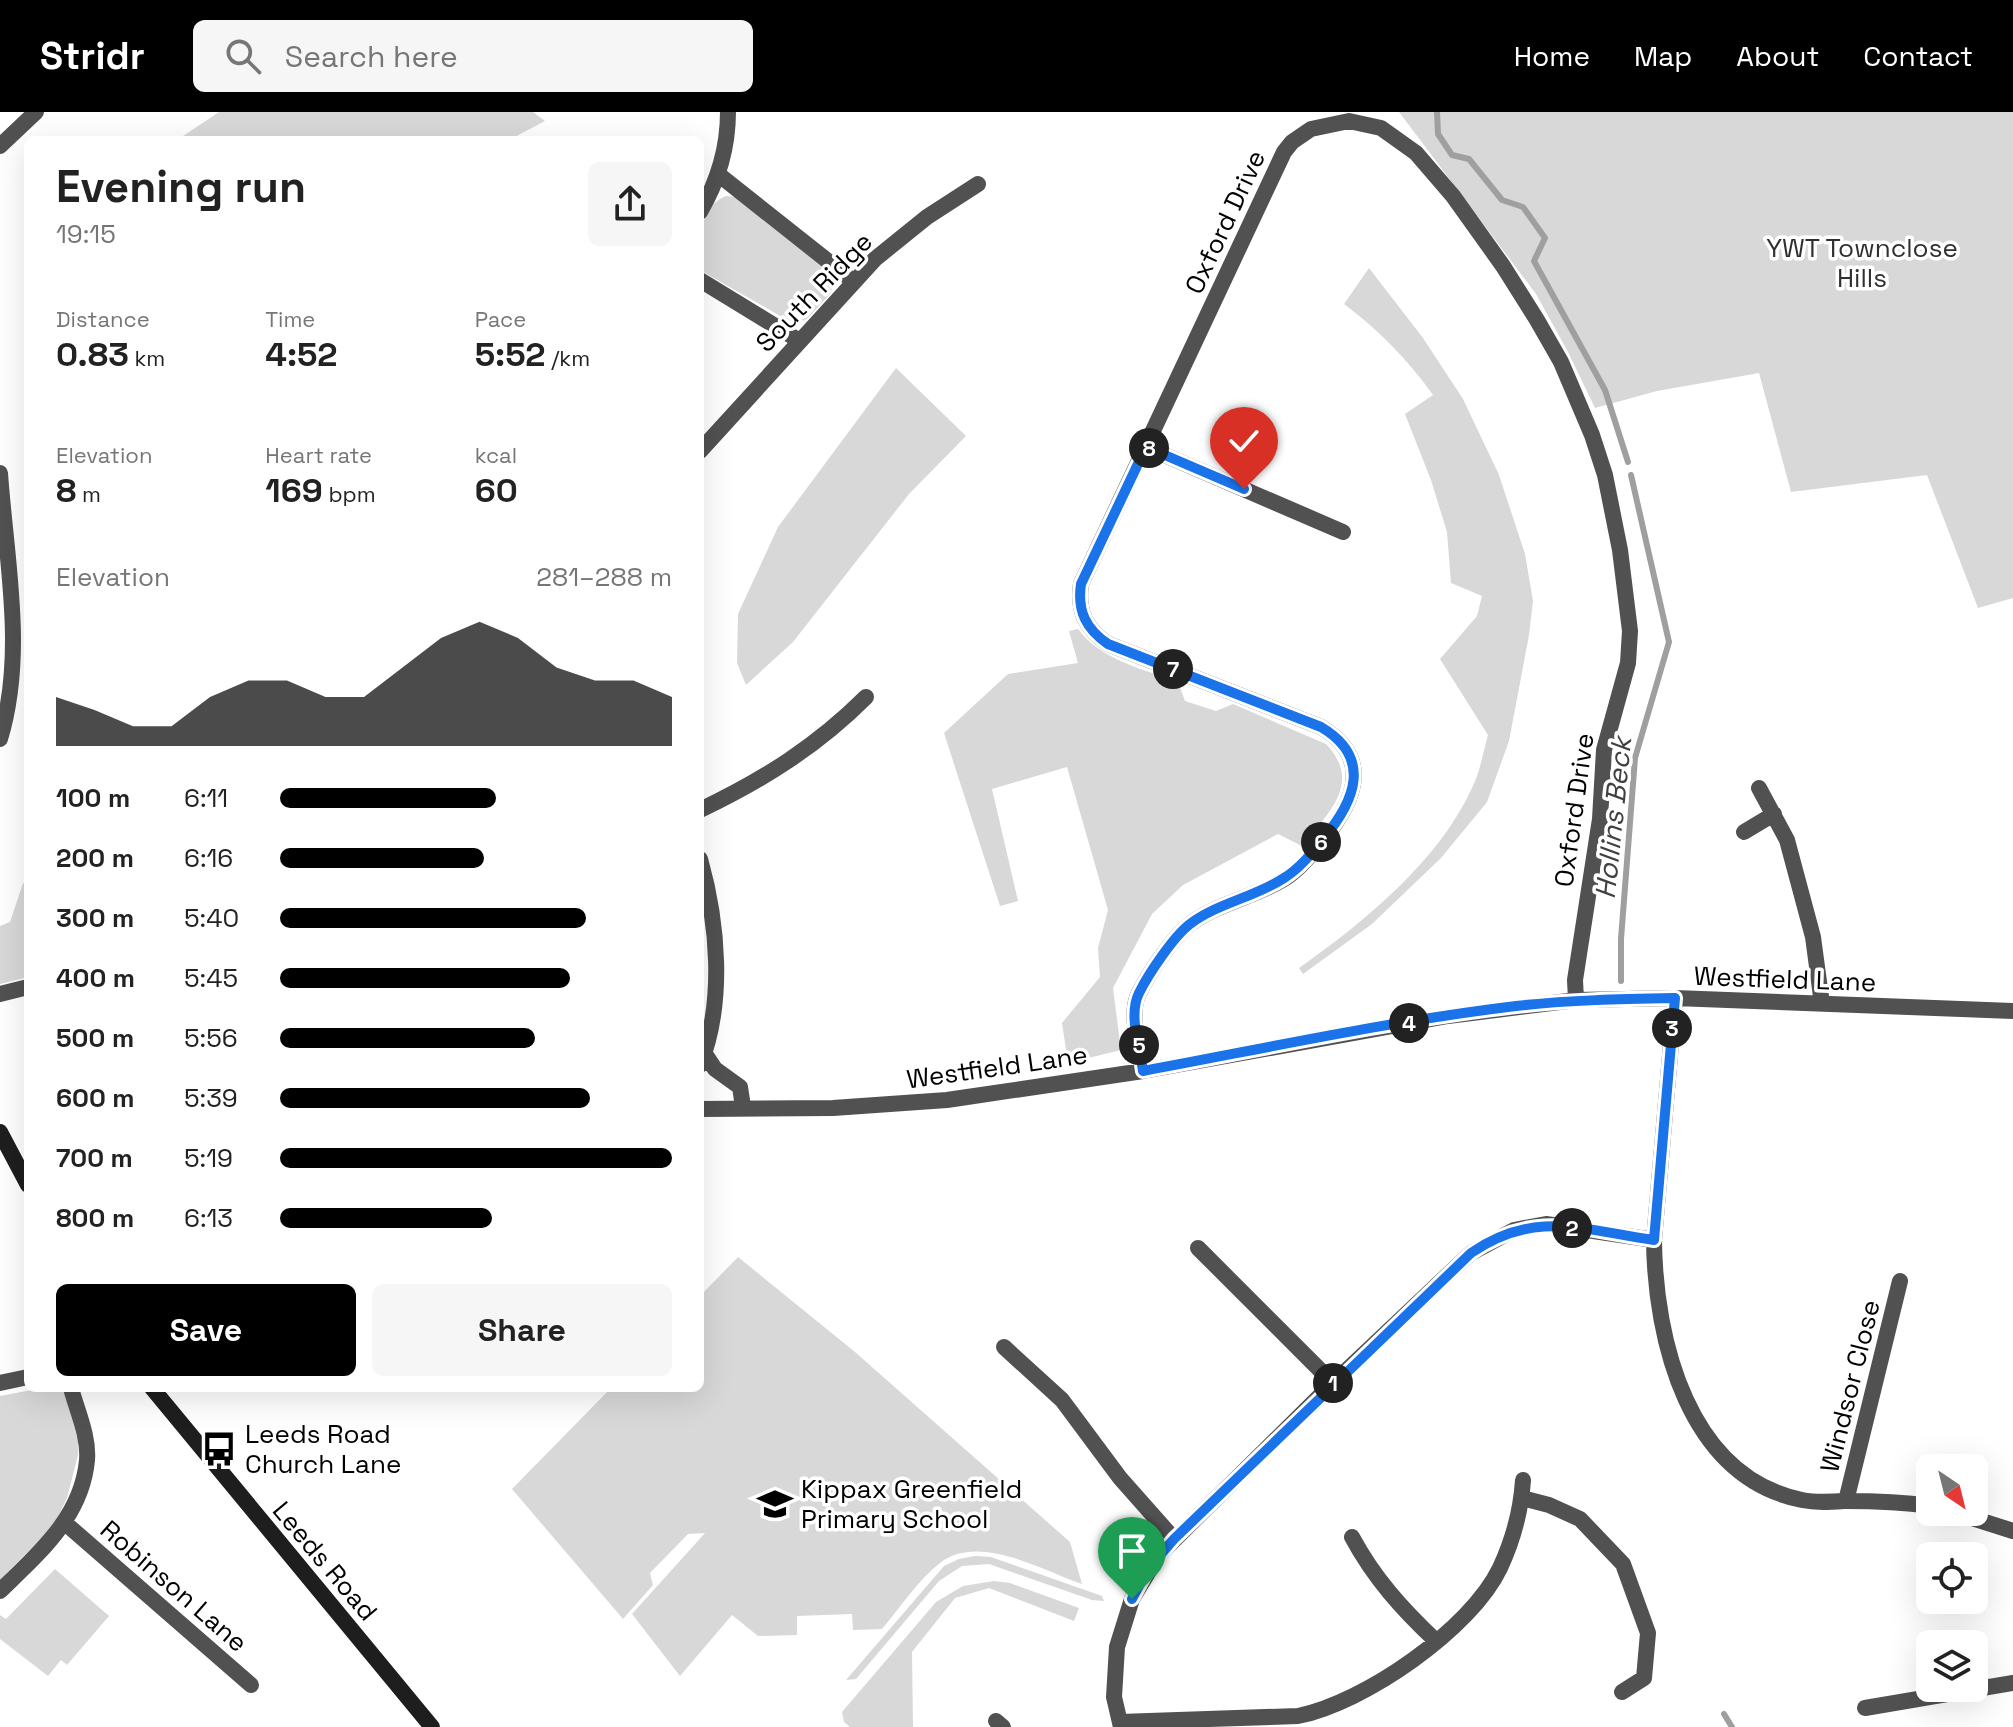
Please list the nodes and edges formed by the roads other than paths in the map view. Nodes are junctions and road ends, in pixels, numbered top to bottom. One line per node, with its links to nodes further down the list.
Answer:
1 (36, 112): 3 (street)
2 (728, 112): 4 (street)
3 (0, 146)
4 (718, 174): 6 (street); 7 (street)
5 (978, 184): 7 (street, South Ridge)
6 (704, 204)
7 (853, 281): 9 (street, South Ridge)
8 (704, 282): 9 (street)
9 (798, 340): 10 (street, South Ridge)
10 (704, 446)
11 (1146, 447): 14 (street); 25 (street, Oxford Drive); 30 (street, Oxford Drive)
12 (0, 473): 13 (street)
13 (1, 496): 16 (street)
14 (1343, 532)
15 (866, 697): 18 (street)
16 (0, 739)
17 (1759, 788): 19 (street)
18 (704, 808)
19 (1774, 814): 20 (street); 26 (street)
20 (1744, 832)
21 (705, 910): 28 (street)
22 (24, 988): 23 (street)
23 (0, 994)
24 (1675, 998): 25 (street, Westfield Lane); 26 (street, Westfield Lane); 35 (street)
25 (1576, 1000): 30 (street, Westfield Lane)
26 (1822, 1004): 27 (street, Westfield Lane)
27 (2013, 1011)
28 (704, 1053)
29 (704, 1061): 31 (street)
30 (1143, 1071): 31 (street, Westfield Lane)
31 (743, 1107): 32 (street, Westfield Lane)
32 (704, 1109)
33 (0, 1132): 34 (main road)
34 (24, 1176)
35 (1654, 1240): 41 (street); 46 (street)
36 (1198, 1248): 41 (street)
37 (1900, 1281): 46 (street, Windsor Close)
38 (1004, 1347): 52 (street)
39 (24, 1378): 40 (street)
40 (0, 1383)
41 (1333, 1383): 52 (street)
42 (72, 1392): 48 (street, Robinson Lane)
43 (155, 1392): 61 (main road, Leeds Road)
44 (1523, 1480): 45 (street)
45 (1522, 1498): 54 (street); 57 (street)
46 (1846, 1501): 47 (street)
47 (1916, 1504)
48 (65, 1523): 53 (street, Robinson Lane); 56 (street, Robinson Lane)
49 (1988, 1523): 50 (street)
50 (2013, 1531)
51 (1352, 1537): 54 (street)
52 (1174, 1539): 60 (street)
53 (0, 1591)
54 (1436, 1641): 59 (street)
55 (2013, 1683): 58 (street)
56 (251, 1685)
57 (1622, 1692)
58 (1865, 1708)
59 (1299, 1722): 60 (street)
60 (1120, 1724)
61 (432, 1727)

